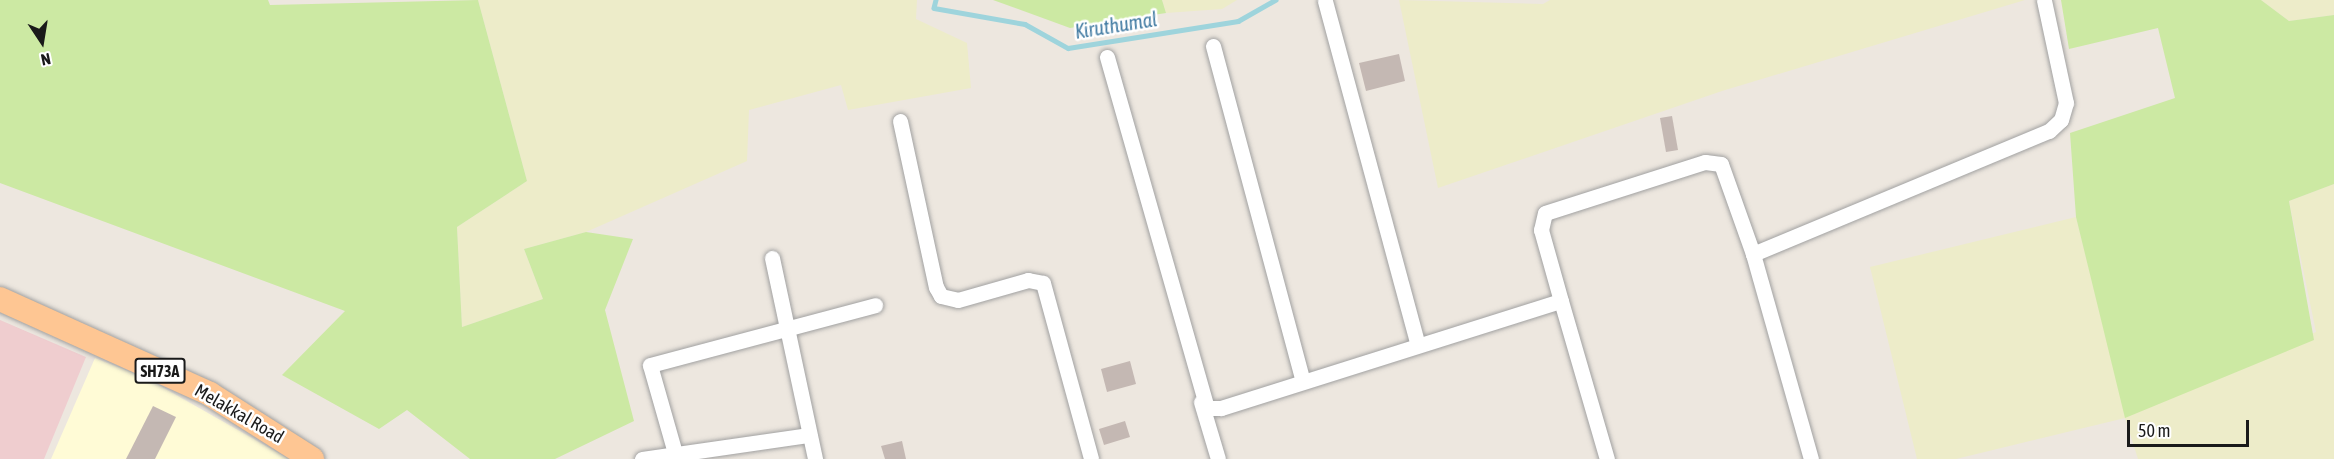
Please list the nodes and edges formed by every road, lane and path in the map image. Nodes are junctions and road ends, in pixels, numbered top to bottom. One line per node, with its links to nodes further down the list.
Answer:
1 (2044, 0): 6 (street)
2 (1325, 1): 12 (street)
3 (1213, 46): 13 (street)
4 (1107, 57): 14 (street)
5 (900, 121): 20 (street)
6 (1753, 254): 9 (street); 23 (street)
7 (772, 258): 11 (street)
8 (0, 299): 17 (main road, Melakkal Road / SH73A)
9 (1561, 301): 12 (street); 22 (street)
10 (875, 305): 11 (street)
11 (787, 330): 15 (street); 16 (street)
12 (1418, 345): 13 (street)
13 (1303, 381): 14 (street)
14 (1201, 402): 21 (street)
15 (809, 435): 16 (street); 19 (street)
16 (675, 453): 18 (street)
17 (312, 459)
18 (642, 459)
19 (815, 459)
20 (1090, 459)
21 (1218, 459)
22 (1607, 459)
23 (1811, 459)

